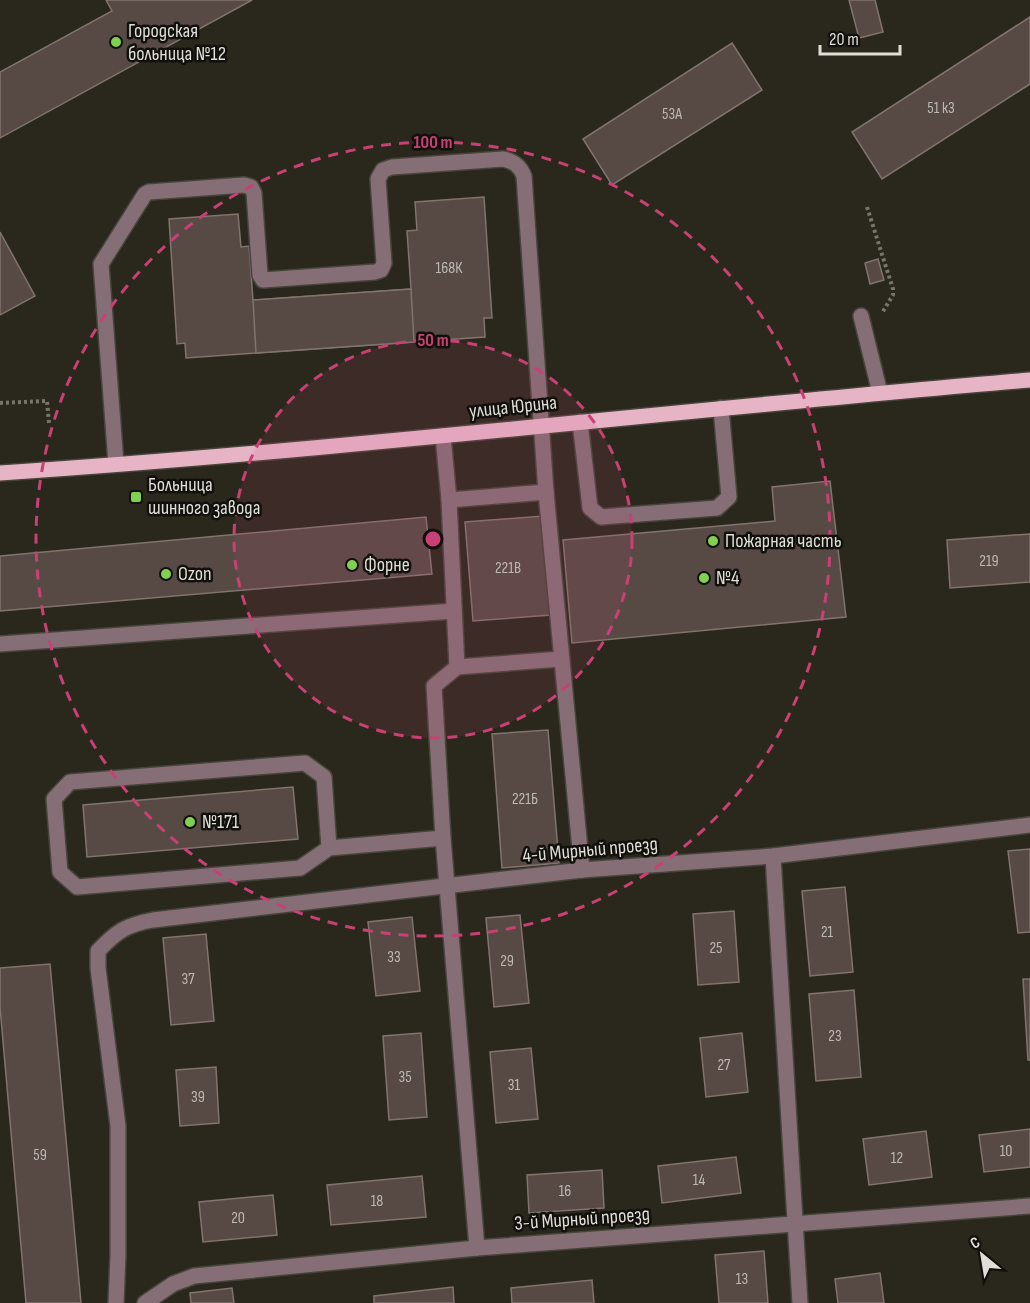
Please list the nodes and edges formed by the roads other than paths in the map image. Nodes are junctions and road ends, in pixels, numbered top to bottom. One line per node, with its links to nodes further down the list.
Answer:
1 (861, 316): 3 (street)
2 (1030, 380): 3 (main road, улица Юрина)
3 (880, 393): 4 (main road, улица Юрина)
4 (721, 408): 5 (main road, улица Юрина); 5 (street)
5 (580, 422): 6 (main road, улица Юрина)
6 (542, 426): 7 (main road, улица Юрина); 8 (street); 10 (street)
7 (443, 436): 8 (main road, улица Юрина); 11 (street)
8 (116, 465): 9 (main road, улица Юрина)
9 (0, 473)
10 (546, 492): 11 (street); 14 (street)
11 (449, 500): 12 (street)
12 (454, 610): 13 (street); 15 (street)
13 (0, 644)
14 (561, 659): 15 (street); 20 (street)
15 (457, 667): 17 (street)
16 (1030, 825): 19 (street, 4-й Мирный проезд)
17 (443, 838): 18 (street); 21 (street)
18 (329, 848): 18 (street)
19 (772, 856): 20 (street, 4-й Мирный проезд); 23 (street)
20 (582, 870): 21 (street, 4-й Мирный проезд)
21 (447, 885): 24 (street); 25 (street, 4-й Мирный проезд)
22 (1030, 1206): 23 (street, 3-й Мирный проезд)
23 (794, 1224): 24 (street, 3-й Мирный проезд); 27 (street)
24 (477, 1248): 26 (street, 3-й Мирный проезд)
25 (116, 1303)
26 (145, 1303)
27 (800, 1303)

